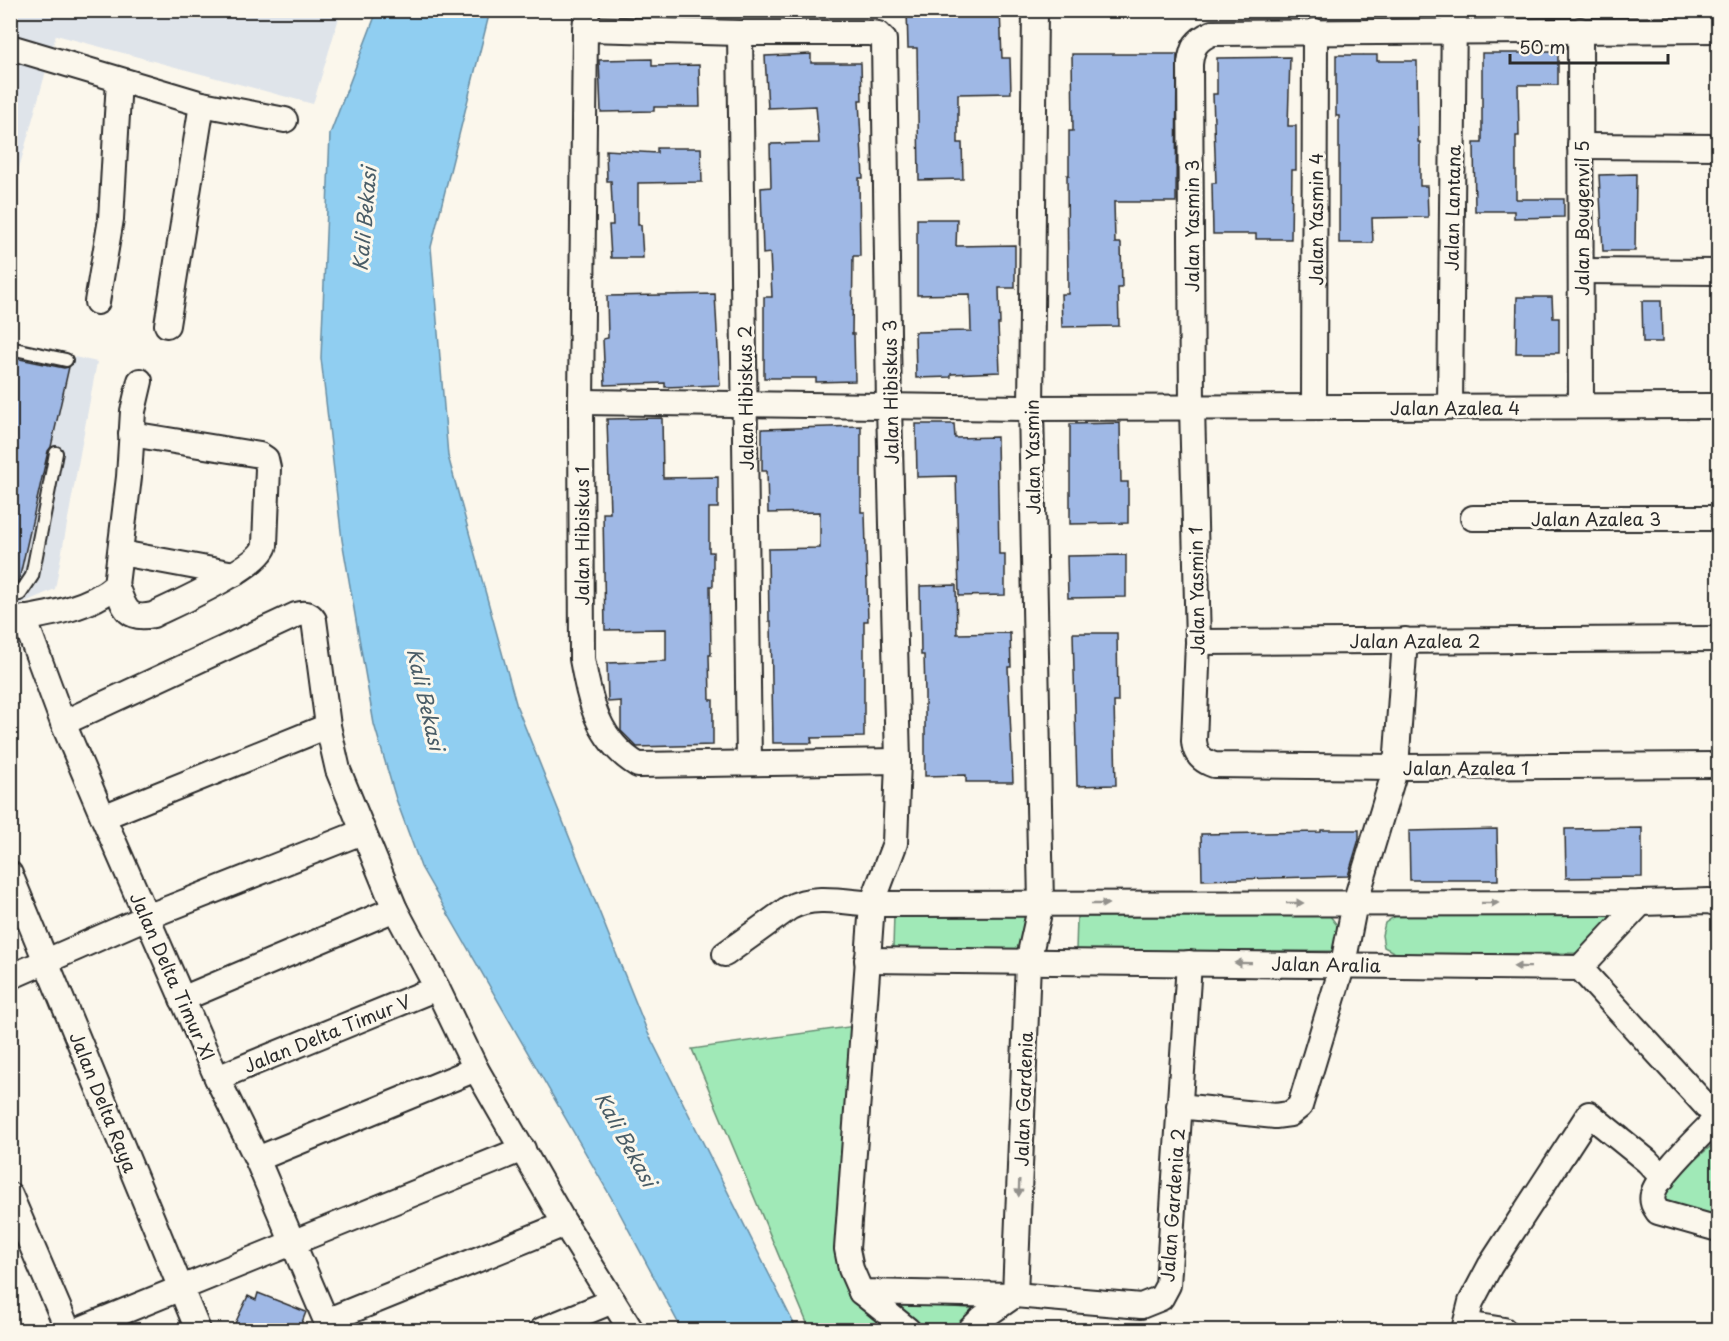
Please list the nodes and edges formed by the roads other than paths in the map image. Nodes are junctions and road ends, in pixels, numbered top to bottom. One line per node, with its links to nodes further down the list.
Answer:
1 (1035, 10): 29 (street, Jalan Yasmin)
2 (586, 20): 7 (street); 21 (street, Jalan Hibiskus 1)
3 (1454, 21): 4 (street); 6 (street); 24 (street, Jalan Lantana)
4 (1580, 30): 5 (street); 12 (street, Jalan Bougenvil 5)
5 (1719, 30)
6 (1315, 31): 27 (street, Jalan Yasmin 3); 28 (street, Jalan Yasmin 4)
7 (740, 33): 22 (street, Jalan Hibiskus 2); 23 (street, Jalan Hibiskus 3)
8 (10, 47): 9 (street)
9 (119, 80): 10 (street); 16 (street)
10 (202, 104): 11 (street); 17 (street)
11 (285, 120)
12 (1581, 146): 13 (street); 14 (street, Jalan Bougenvil 5)
13 (1719, 147)
14 (1581, 271): 15 (street); 25 (street, Jalan Bougenvil 5)
15 (1719, 272)
16 (98, 302)
17 (167, 325)
18 (10, 348): 19 (lane)
19 (66, 360)
20 (140, 381): 30 (street)
21 (581, 402): 22 (street, Jalan Azalea 4); 45 (street, Jalan Hibiskus 1)
22 (746, 404): 23 (street, Jalan Azalea 4); 45 (street, Jalan Hibiskus 2)
23 (890, 406): 29 (street, Jalan Azalea 4); 44 (street, Jalan Hibiskus 3)
24 (1450, 406): 25 (street, Jalan Azalea 4); 28 (street, Jalan Azalea 4)
25 (1581, 406): 26 (street, Jalan Azalea 4)
26 (1719, 406)
27 (1192, 407): 28 (street, Jalan Azalea 4); 29 (street, Jalan Azalea 4); 41 (street, Jalan Yasmin 1)
28 (1314, 407)
29 (1031, 408): 55 (street, Jalan Yasmin)
30 (131, 434): 34 (street); 35 (street)
31 (56, 453): 37 (lane)
32 (1473, 518): 33 (street, Jalan Azalea 3)
33 (1719, 519)
34 (121, 553): 35 (street); 36 (street)
35 (234, 574): 36 (street)
36 (116, 585): 38 (street)
37 (10, 595)
38 (17, 620): 42 (street, Jalan Delta Timur XI)
39 (1719, 639): 40 (street, Jalan Azalea 2)
40 (1406, 640): 41 (street, Jalan Azalea 2); 48 (street)
41 (1198, 642): 46 (street, Jalan Yasmin 1)
42 (63, 723): 43 (street); 49 (street, Jalan Delta Timur XI)
43 (328, 726): 49 (street); 50 (street)
44 (898, 761): 45 (street, Jalan Hibiskus 1); 54 (street, Jalan Hibiskus 3)
45 (749, 764)
46 (1214, 765): 48 (street, Jalan Azalea 1)
47 (1719, 765): 48 (street, Jalan Azalea 1)
48 (1396, 767): 52 (street)
49 (103, 817): 58 (street, Jalan Delta Timur XI)
50 (362, 832): 57 (street); 58 (street)
51 (10, 874): 61 (street, Jalan Delta Raya)
52 (1355, 903): 53 (street, one-way to 53); 55 (street, one-way to 52); 64 (street)
53 (1641, 903): 56 (street); 65 (street)
54 (872, 904): 55 (street); 59 (street); 60 (street, Jalan Hibiskus 3)
55 (1041, 904): 62 (street, Jalan Gardenia)
56 (1719, 904)
57 (395, 909): 67 (street); 68 (street)
58 (147, 917): 61 (street); 68 (street, Jalan Delta Timur XI)
59 (725, 954)
60 (867, 960): 62 (street, Jalan Aralia); 82 (street, Jalan Hibiskus 3)
61 (46, 961): 66 (street); 81 (street, Jalan Delta Raya)
62 (1028, 962): 63 (street, Jalan Aralia); 83 (street, Jalan Gardenia, one-way to 83)
63 (1189, 963): 64 (street, Jalan Aralia, one-way to 63); 71 (street, Jalan Gardenia 2)
64 (1343, 964): 65 (street, Jalan Aralia, one-way to 64); 71 (street)
65 (1580, 968): 72 (street)
66 (10, 976)
67 (437, 988): 69 (street); 70 (street, Jalan Delta Timur V)
68 (182, 999): 70 (street, Jalan Delta Timur XI)
69 (476, 1068): 73 (street); 74 (street)
70 (217, 1078): 74 (street, Jalan Delta Timur XI)
71 (1179, 1106): 83 (street, Jalan Gardenia 2)
72 (1718, 1118): 75 (street)
73 (523, 1149): 77 (street); 80 (street)
74 (257, 1159): 80 (street, Jalan Delta Timur XI)
75 (1662, 1178): 78 (street); 86 (street)
76 (10, 1195): 79 (street)
77 (565, 1224): 84 (street); 85 (street)
78 (1719, 1229)
79 (18, 1236): 87 (street)
80 (292, 1242): 81 (street); 85 (street, Jalan Delta Timur XI)
81 (180, 1288): 88 (street); 89 (street, Jalan Delta Raya)
82 (861, 1292): 83 (street, Jalan Gardenia 2); 92 (street)
83 (1014, 1295): 93 (street)
84 (613, 1301): 90 (street); 91 (street)
85 (328, 1326)
86 (1465, 1327): 94 (street)
87 (68, 1330)
88 (78, 1330)
89 (198, 1330)
90 (542, 1330)
91 (631, 1330)
92 (908, 1330)
93 (970, 1330)
94 (1504, 1330)

